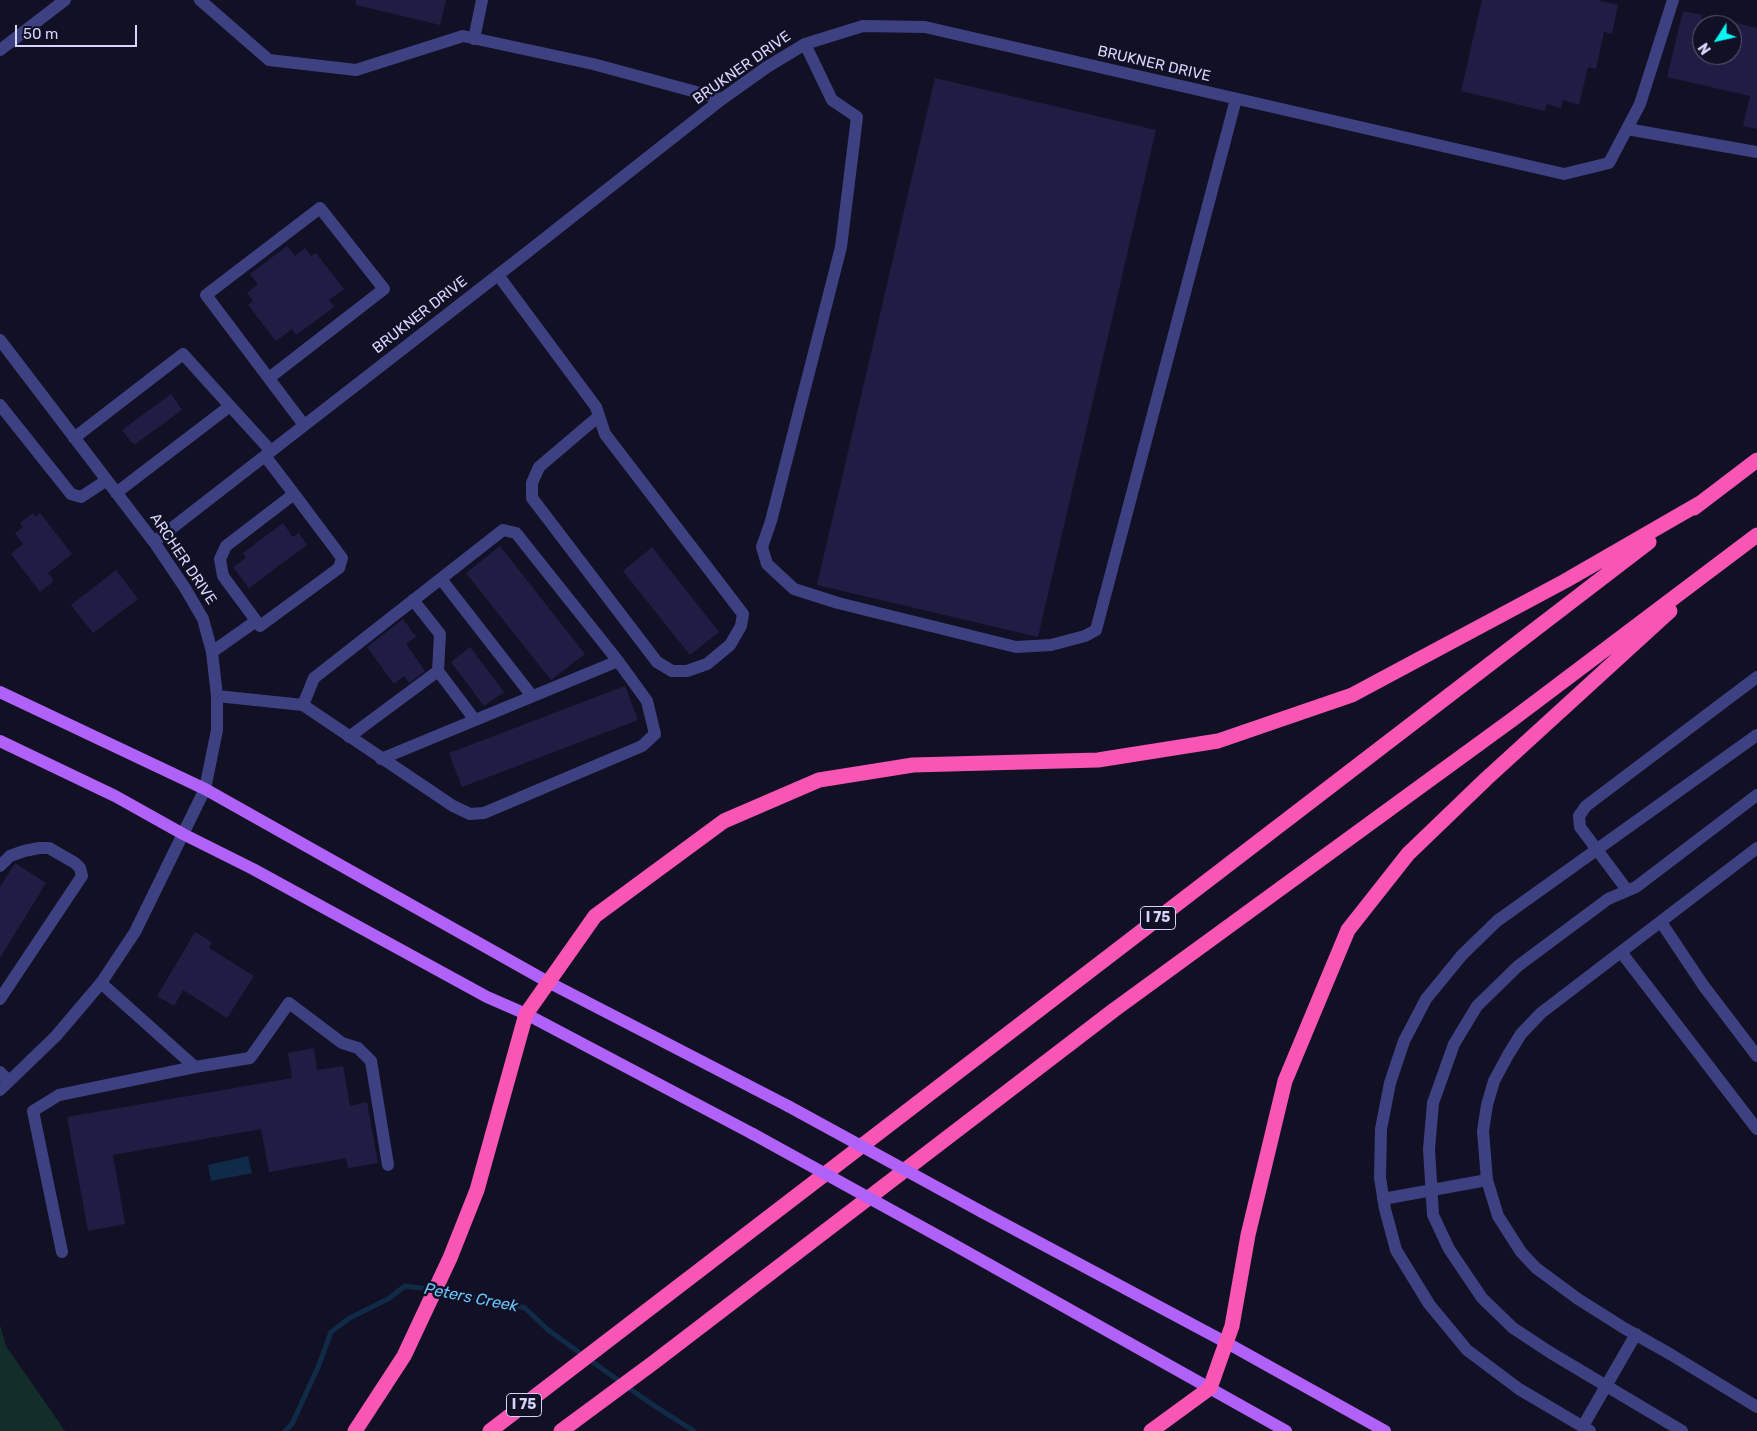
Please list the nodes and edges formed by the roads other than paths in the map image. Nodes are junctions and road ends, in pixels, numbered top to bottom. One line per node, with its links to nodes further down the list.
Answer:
1 (65, 0): 7 (street)
2 (200, 0): 5 (street)
3 (482, 0): 5 (street)
4 (1673, 0): 10 (street)
5 (474, 38): 8 (street)
6 (805, 44): 8 (street, BRUKNER DRIVE); 9 (street, BRUKNER DRIVE); 9 (street)
7 (0, 50)
8 (722, 99): 12 (street, BRUKNER DRIVE)
9 (1236, 99): 10 (street, BRUKNER DRIVE)
10 (1627, 129): 11 (street)
11 (1757, 152)
12 (498, 275): 17 (street); 18 (street, BRUKNER DRIVE)
13 (0, 340): 19 (street, ARCHER DRIVE)
14 (268, 378): 14 (street); 18 (street)
15 (0, 405): 22 (street)
16 (230, 406): 19 (street); 20 (street); 23 (street)
17 (599, 416): 17 (street)
18 (304, 425): 20 (street, BRUKNER DRIVE)
19 (74, 438): 22 (street, ARCHER DRIVE)
20 (268, 453): 24 (street); 27 (street, BRUKNER DRIVE)
21 (1757, 460): 25 (highway, I 75)
22 (107, 480): 23 (street, ARCHER DRIVE)
23 (116, 493): 27 (street, ARCHER DRIVE)
24 (294, 494): 31 (street); 31 (street)
25 (1702, 502): 54 (highway); 75 (highway, I 75)
26 (1757, 535): 28 (highway)
27 (154, 542): 32 (street, ARCHER DRIVE)
28 (1737, 550): 69 (highway); 76 (highway)
29 (441, 579): 30 (street); 33 (street); 38 (street)
30 (413, 600): 34 (street); 39 (street)
31 (256, 621): 32 (street)
32 (212, 652): 37 (street, ARCHER DRIVE)
33 (618, 661): 38 (street); 44 (street)
34 (438, 671): 40 (street); 42 (street)
35 (1757, 677): 49 (street)
36 (1, 693): 45 (main road)
37 (217, 696): 39 (street); 45 (street, ARCHER DRIVE)
38 (532, 696): 40 (street)
39 (303, 704): 42 (street)
40 (475, 720): 44 (street)
41 (1757, 735): 49 (street)
42 (349, 737): 44 (street)
43 (0, 741): 47 (main road)
44 (381, 758)
45 (205, 789): 47 (street, ARCHER DRIVE); 54 (main road)
46 (1757, 795): 51 (street)
47 (183, 834): 55 (street, ARCHER DRIVE); 57 (main road)
48 (1757, 848): 52 (street)
49 (1597, 849): 51 (street); 66 (street)
50 (0, 866): 56 (street)
51 (1627, 890): 65 (street)
52 (1661, 922): 53 (street); 58 (street)
53 (1621, 952): 62 (street); 64 (street)
54 (548, 982): 57 (highway); 69 (main road, bridge)
55 (101, 983): 59 (street); 61 (street, ARCHER DRIVE)
56 (0, 999)
57 (526, 1014): 71 (main road, bridge); 74 (highway)
58 (1757, 1056)
59 (196, 1067): 63 (street); 67 (street)
60 (0, 1072): 61 (street)
61 (5, 1086)
62 (1757, 1129)
63 (388, 1165)
64 (1487, 1180): 65 (street); 68 (street)
65 (1431, 1191): 66 (street); 70 (street)
66 (1383, 1199): 73 (street)
67 (62, 1252)
68 (1636, 1334): 70 (street); 72 (street)
69 (1227, 1342): 71 (highway); 79 (main road)
70 (1605, 1385): 73 (street); 80 (street)
71 (1210, 1388): 77 (highway); 78 (main road)
72 (1757, 1407)
73 (1587, 1429)
74 (355, 1431)
75 (490, 1431)
76 (561, 1431)
77 (1151, 1431)
78 (1286, 1431)
79 (1385, 1431)
80 (1682, 1431)

